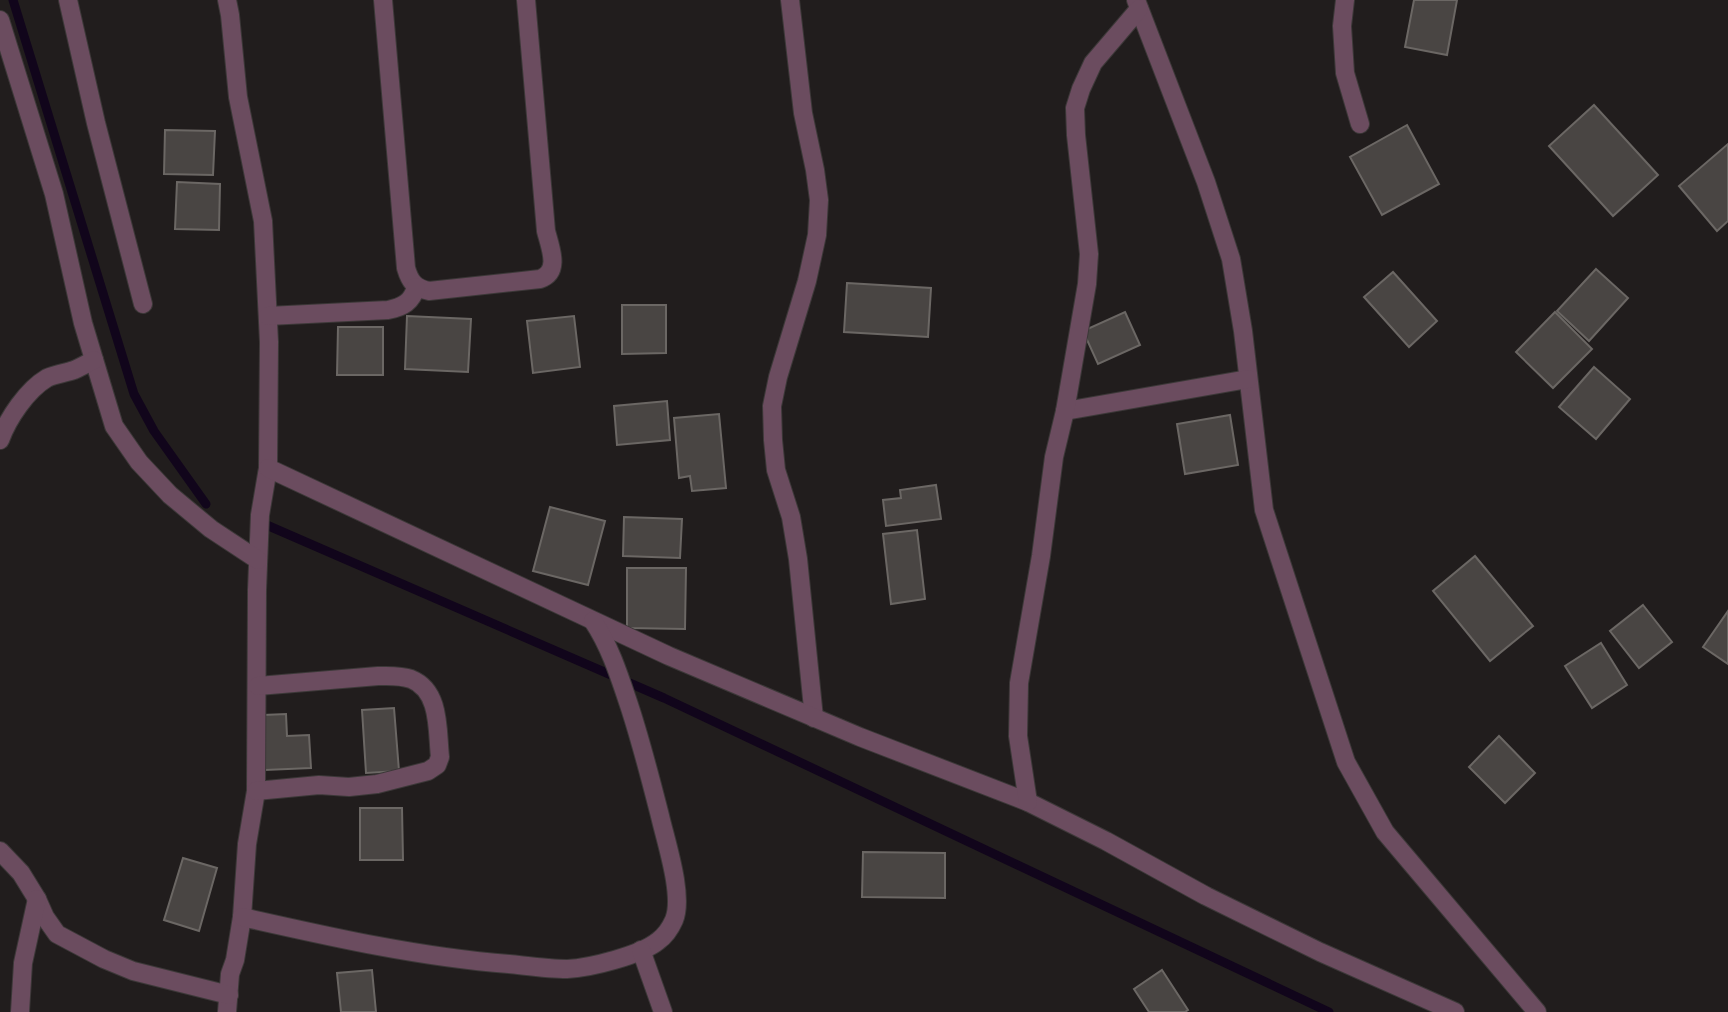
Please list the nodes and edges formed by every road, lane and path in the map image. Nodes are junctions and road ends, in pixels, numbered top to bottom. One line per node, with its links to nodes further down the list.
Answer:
1 (68, 0): 11 (street)
2 (227, 0): 12 (street)
3 (383, 0): 10 (street)
4 (526, 0): 10 (street)
5 (790, 0): 21 (street)
6 (1345, 0): 9 (street)
7 (1138, 5): 14 (street); 15 (street)
8 (0, 20): 13 (street)
9 (1360, 124)
10 (416, 287): 12 (street)
11 (143, 304)
12 (268, 316): 17 (street)
13 (94, 360): 16 (street); 18 (street)
14 (1248, 379): 15 (street); 32 (street)
15 (1065, 411): 23 (street)
16 (0, 440)
17 (268, 468): 18 (street); 19 (street)
18 (258, 560): 20 (street)
19 (593, 621): 21 (street); 27 (street)
20 (258, 686): 22 (street); 22 (street)
21 (814, 718): 23 (street)
22 (256, 791): 26 (street)
23 (1028, 802): 31 (street)
24 (0, 851): 25 (street)
25 (37, 899): 28 (street); 29 (street)
26 (242, 917): 27 (street); 28 (street)
27 (641, 950): 30 (street)
28 (228, 1003)
29 (20, 1012)
30 (663, 1012)
31 (1455, 1012)
32 (1537, 1012)

